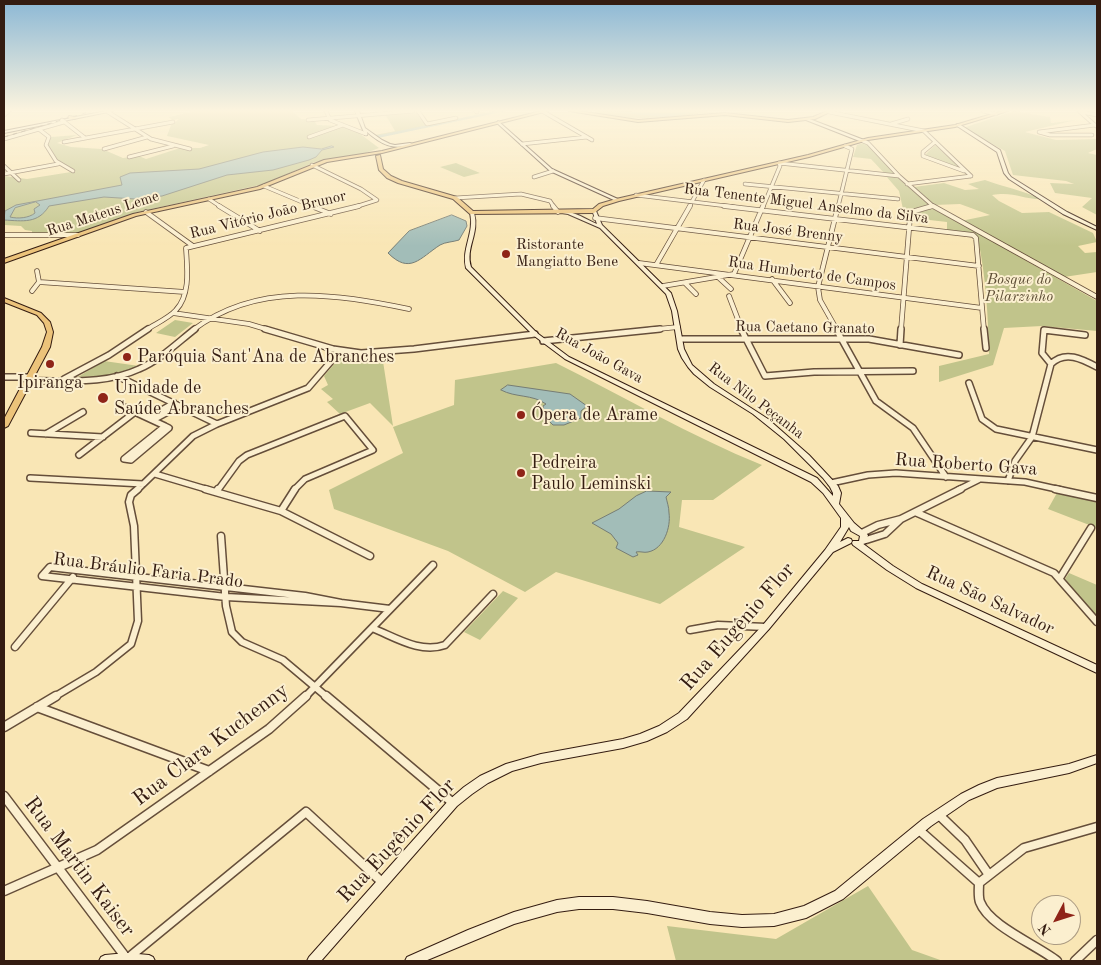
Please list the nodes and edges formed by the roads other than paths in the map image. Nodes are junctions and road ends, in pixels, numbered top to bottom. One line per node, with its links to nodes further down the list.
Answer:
1 (51, 156): 14 (street)
2 (136, 156): 12 (street)
3 (364, 156): 15 (main road, Rua Mateus Leme)
4 (380, 156): 33 (main road)
5 (536, 156): 19 (main road)
6 (806, 156): 13 (main road)
7 (850, 156): 17 (street)
8 (880, 156): 23 (street)
9 (923, 156): 20 (street)
10 (950, 156): 20 (street)
11 (1001, 156): 49 (main road)
12 (129, 158)
13 (779, 163): 17 (street); 26 (main road); 30 (street)
14 (58, 164): 18 (street); 21 (street)
15 (312, 165): 29 (main road, Rua Mateus Leme); 43 (street, Rua Vitório João Brunor)
16 (4, 166): 21 (street)
17 (847, 170): 23 (street); 31 (street)
18 (73, 171)
19 (553, 171): 24 (street); 36 (main road)
20 (966, 172): 28 (street)
21 (10, 173): 22 (street); 25 (street)
22 (4, 174)
23 (899, 176): 28 (street)
24 (534, 177)
25 (19, 180)
26 (704, 180): 32 (main road); 37 (street)
27 (745, 184): 30 (street)
28 (907, 184): 38 (street)
29 (264, 186): 34 (main road, Rua Mateus Leme); 43 (street)
30 (772, 186): 31 (street); 39 (street)
31 (841, 193): 35 (street); 45 (street)
32 (636, 195): 36 (main road); 37 (street, Rua Tenente Miguel Anselmo da Silva)
33 (455, 198): 41 (street); 42 (main road)
34 (208, 199): 40 (main road, Rua Mateus Leme); 50 (street)
35 (898, 199)
36 (618, 200): 44 (main road)
37 (691, 202): 39 (street, Rua Tenente Miguel Anselmo da Silva); 47 (street)
38 (933, 206): 46 (street); 74 (street)
39 (761, 210): 45 (street, Rua Tenente Miguel Anselmo da Silva); 53 (street)
40 (146, 212): 52 (main road, Rua Mateus Leme); 54 (street)
41 (558, 212): 42 (main road); 44 (main road); 48 (main road)
42 (472, 213): 83 (main road, Rua João Gava)
43 (331, 214): 50 (street, Rua Vitório João Brunor)
44 (594, 215): 47 (street, Rua José Brenny); 48 (main road, Rua Nilo Peçanha)
45 (835, 219): 46 (street, Rua Tenente Miguel Anselmo da Silva); 55 (street)
46 (909, 227): 56 (street); 60 (street, Rua Tenente Miguel Anselmo da Silva)
47 (676, 228): 53 (street, Rua José Brenny); 59 (street)
48 (603, 229): 58 (main road, Rua Nilo Peçanha)
49 (1097, 229)
50 (260, 231): 54 (street, Rua Vitório João Brunor)
51 (4, 234): 52 (street)
52 (78, 236): 57 (main road, Rua Mateus Leme)
53 (750, 238): 55 (street, Rua José Brenny); 62 (street)
54 (193, 246): 71 (street, Rua Vitório João Brunor)
55 (828, 247): 56 (street, Rua José Brenny); 68 (street)
56 (907, 257): 60 (street, Rua José Brenny); 75 (street)
57 (4, 261)
58 (639, 263): 59 (street, Rua Humberto de Campos); 67 (main road, Rua Nilo Peçanha)
59 (656, 265): 62 (street, Rua Humberto de Campos)
60 (979, 266): 78 (street)
61 (37, 271): 65 (street)
62 (734, 274): 63 (street); 64 (street, Rua Humberto de Campos)
63 (718, 277): 66 (street); 69 (street)
64 (772, 279): 68 (street, Rua Humberto de Campos); 77 (street)
65 (39, 282): 70 (street); 71 (street)
66 (685, 283): 67 (street); 72 (street)
67 (663, 286): 82 (main road, Rua Nilo Peçanha)
68 (818, 287): 75 (street, Rua Humberto de Campos); 87 (street)
69 (731, 289)
70 (32, 291)
71 (185, 292): 80 (street, Rua Vitório João Brunor)
72 (696, 294)
73 (730, 296): 86 (street)
74 (1097, 297)
75 (904, 298): 78 (street, Rua Humberto de Campos); 89 (street)
76 (4, 300): 99 (main road)
77 (790, 303)
78 (982, 308): 90 (street)
79 (409, 309): 81 (street)
80 (172, 314): 81 (street); 100 (street, Rua Vitório João Brunor)
81 (209, 319): 91 (street); 97 (street)
82 (678, 327): 85 (main road, Rua Nilo Peçanha); 88 (street)
83 (535, 334): 88 (main road, Rua João Gava); 91 (street)
84 (1085, 334): 93 (street)
85 (680, 339): 86 (street, Rua Caetano Granato); 121 (main road, Rua Nilo Peçanha)
86 (745, 339): 87 (street, Rua Caetano Granato); 95 (street)
87 (839, 339): 89 (street, Rua Caetano Granato); 95 (street)
88 (543, 341): 125 (main road, Rua João Gava)
89 (900, 345): 92 (street, Rua Caetano Granato)
90 (986, 348)
91 (340, 351): 107 (street)
92 (959, 355)
93 (1051, 364): 94 (street); 113 (street)
94 (1097, 367)
95 (860, 371): 96 (street); 117 (street)
96 (912, 371)
97 (117, 376): 100 (street); 102 (street)
98 (4, 378): 99 (street, Rua Vitório João Brunor)
99 (30, 379): 100 (street, Rua Vitório João Brunor); 108 (main road)
100 (64, 379)
101 (969, 383): 113 (street)
102 (177, 405): 106 (street); 107 (street)
103 (124, 407): 105 (street)
104 (83, 412): 111 (street)
105 (135, 412): 106 (street); 112 (street)
106 (151, 419): 109 (street)
107 (217, 424): 116 (street)
108 (4, 426)
109 (165, 426): 109 (street)
110 (31, 433): 111 (street)
111 (46, 434): 112 (street)
112 (103, 437): 115 (street)
113 (1032, 438): 114 (street); 120 (street)
114 (1097, 450)
115 (79, 455)
116 (154, 474): 122 (street); 123 (street)
117 (946, 477): 119 (street, Rua Roberto Gava); 121 (street, Rua Roberto Gava)
118 (30, 478): 122 (street)
119 (980, 479): 120 (street, Rua Roberto Gava); 127 (street)
120 (1008, 481): 124 (street, Rua Roberto Gava)
121 (831, 482): 125 (main road)
122 (143, 484): 138 (street)
123 (216, 492): 126 (street); 126 (street)
124 (1097, 498)
125 (836, 503): 128 (main road)
126 (281, 511): 135 (street)
127 (915, 512): 129 (street); 139 (street)
128 (845, 518): 131 (main road); 133 (main road)
129 (900, 519): 133 (street); 133 (street)
130 (1091, 528): 139 (street)
131 (842, 532): 133 (main road); 133 (main road); 134 (main road, Rua Eugênio Flor)
132 (221, 536): 142 (street)
133 (857, 538): 134 (main road, Rua Eugênio Flor); 152 (main road, Rua São Salvador)
134 (828, 552): 148 (main road, Rua Eugênio Flor)
135 (370, 556)
136 (433, 565): 146 (street, Rua Clara Kuchenny)
137 (79, 570): 138 (street, Rua Bráulio Faria Prado); 140 (street); 140 (street, Rua Bráulio Faria Prado)
138 (136, 577): 141 (street); 142 (street, Rua Bráulio Faria Prado)
139 (1060, 578): 147 (street)
140 (71, 579): 141 (street, Rua Bráulio Faria Prado); 151 (street)
141 (136, 587): 144 (street, Rua Bráulio Faria Prado); 154 (street)
142 (225, 587): 144 (street); 145 (street, Rua Bráulio Faria Prado)
143 (493, 594): 149 (street)
144 (226, 597): 145 (street, Rua Bráulio Faria Prado); 153 (street)
145 (341, 603): 146 (street, Rua Bráulio Faria Prado)
146 (390, 609): 149 (street, Rua Clara Kuchenny)
147 (1097, 622)
148 (766, 627): 150 (street); 159 (main road, Rua Eugênio Flor)
149 (372, 628): 153 (street, Rua Clara Kuchenny)
150 (690, 630)
151 (15, 647)
152 (1097, 670)
153 (314, 687): 157 (street, Rua Clara Kuchenny); 159 (street)
154 (37, 707): 155 (street); 157 (street)
155 (4, 727)
156 (1097, 760): 160 (main road)
157 (209, 771): 163 (street, Rua Clara Kuchenny)
158 (4, 796): 163 (street, Rua Martin Kaiser)
159 (453, 803): 165 (main road, Rua Eugênio Flor)
160 (939, 815): 162 (main road); 164 (street)
161 (1097, 827): 164 (street)
162 (919, 830): 166 (street); 173 (main road)
163 (59, 869): 167 (street, Rua Clara Kuchenny); 169 (street, Rua Martin Kaiser)
164 (989, 875): 166 (street)
165 (383, 883): 169 (street); 172 (main road, Rua Eugênio Flor)
166 (979, 883): 174 (street)
167 (4, 891)
168 (1097, 940): 175 (street)
169 (127, 959): 170 (main road); 171 (main road)
170 (104, 961)
171 (149, 961)
172 (313, 961)
173 (411, 961)
174 (1058, 961)
175 (1075, 961)

